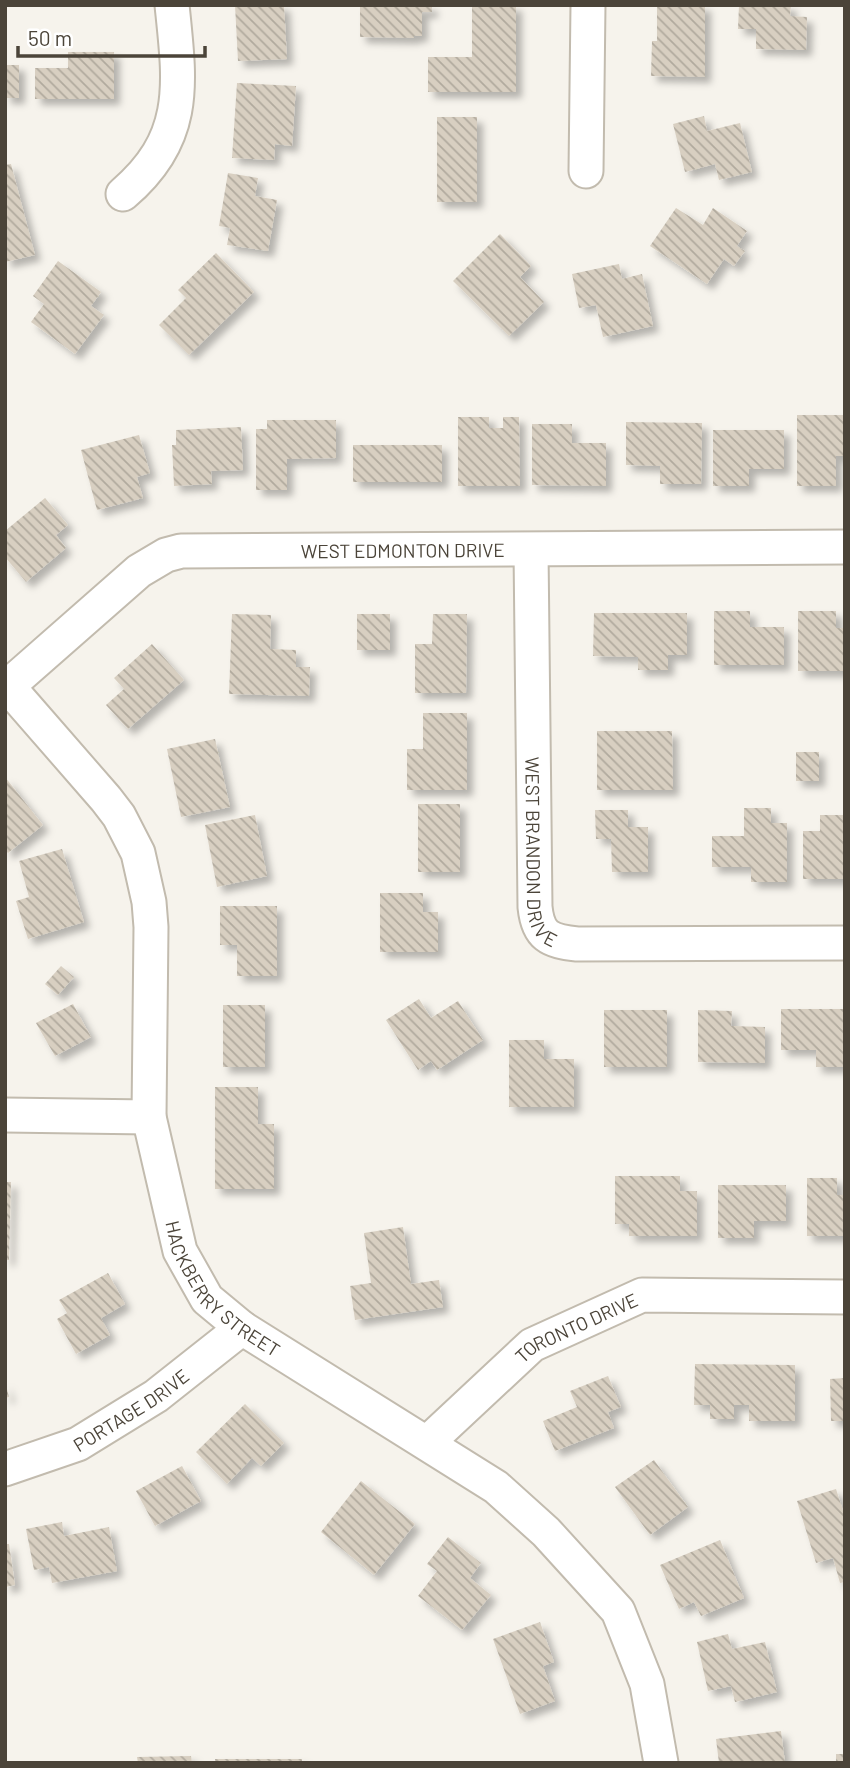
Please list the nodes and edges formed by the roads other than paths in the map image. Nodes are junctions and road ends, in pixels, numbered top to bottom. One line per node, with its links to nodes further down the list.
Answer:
1 (172, 5): 4 (street)
2 (588, 5): 3 (street)
3 (586, 171)
4 (122, 194)
5 (845, 547): 6 (street, WEST EDMONTON DRIVE)
6 (531, 550): 7 (street, WEST EDMONTON DRIVE); 8 (street, WEST BRANDON DRIVE)
7 (7, 684): 10 (street, HACKBERRY STREET)
8 (845, 943)
9 (5, 1115): 10 (street)
10 (149, 1117): 12 (street, HACKBERRY STREET)
11 (845, 1297): 13 (street, TORONTO DRIVE)
12 (242, 1328): 13 (street, HACKBERRY STREET); 14 (street, PORTAGE DRIVE)
13 (427, 1443): 15 (street, HACKBERRY STREET)
14 (5, 1469)
15 (661, 1763)

